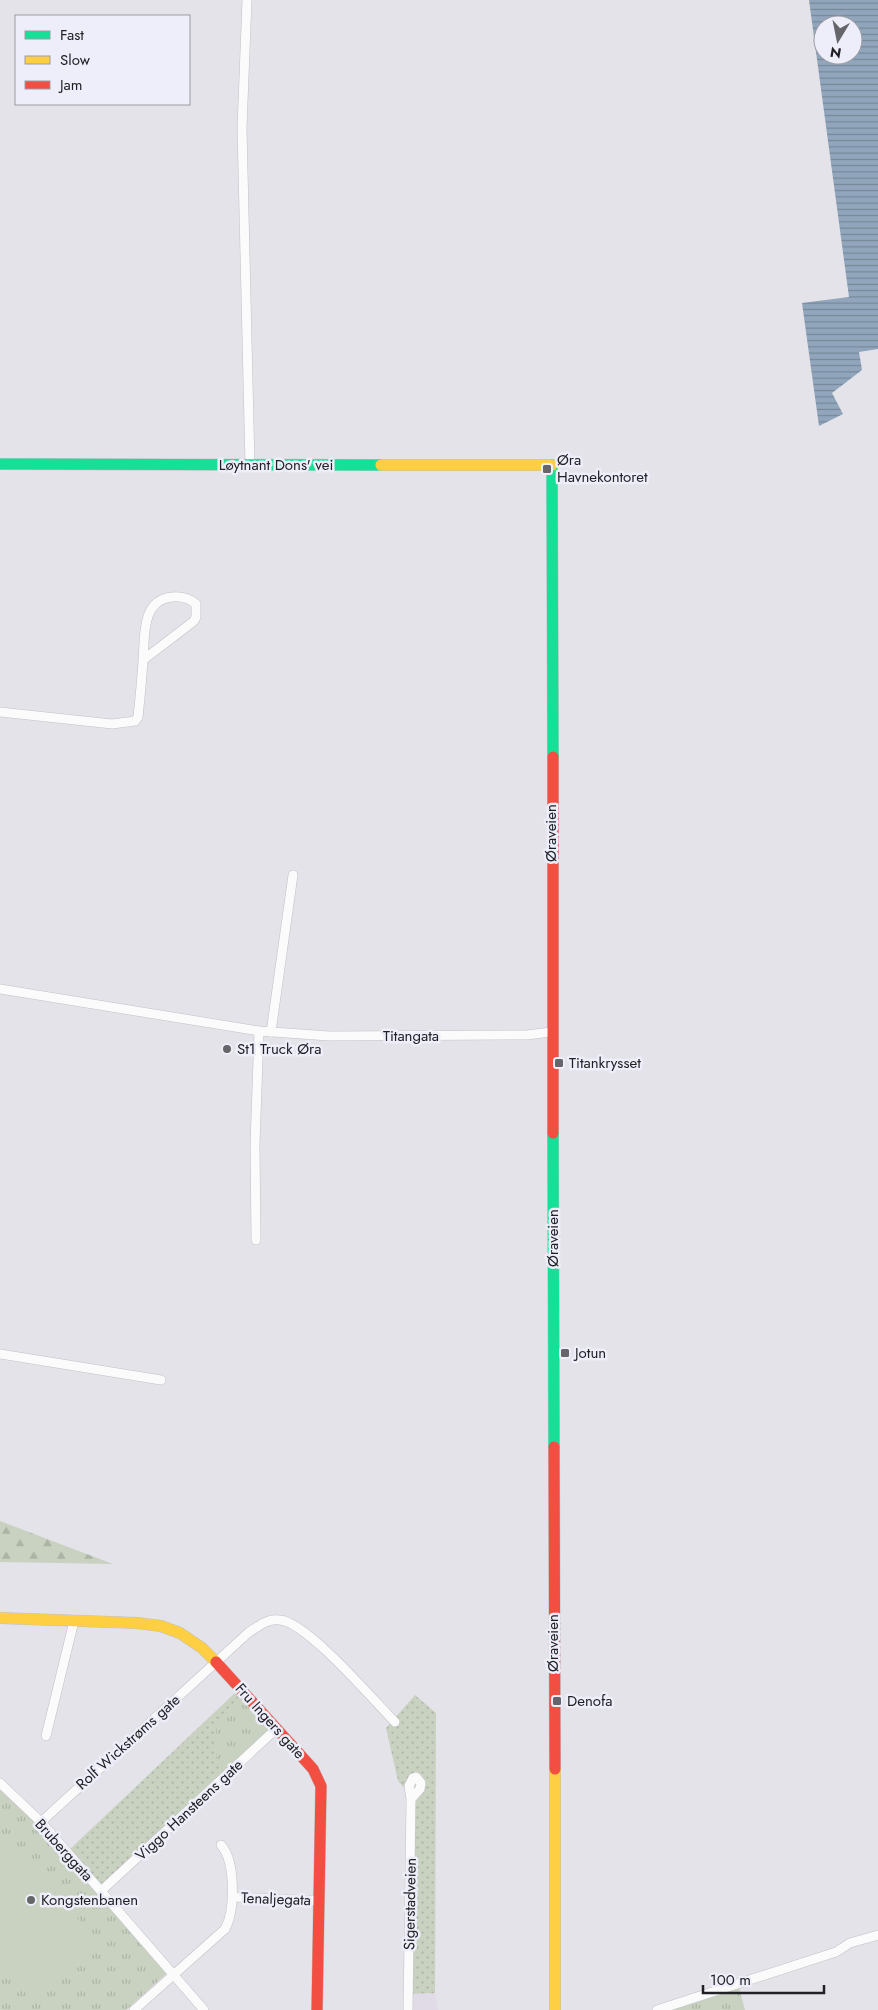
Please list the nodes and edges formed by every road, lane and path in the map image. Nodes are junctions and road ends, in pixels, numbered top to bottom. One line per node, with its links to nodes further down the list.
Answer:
1 (247, 0): 4 (street)
2 (0, 464): 4 (main road, Løytnant Dons' vei)
3 (552, 465): 4 (main road, Løytnant Dons' vei); 11 (main road, Øraveien)
4 (250, 466)
5 (143, 660): 5 (street); 6 (street)
6 (0, 712)
7 (293, 875): 10 (street)
8 (0, 989): 9 (street, Titangata)
9 (259, 1031): 10 (street, Titangata); 12 (street)
10 (271, 1032): 11 (street, Titangata)
11 (551, 1032): 34 (main road, Øraveien)
12 (256, 1240)
13 (0, 1354): 14 (street)
14 (160, 1380)
15 (0, 1618): 16 (main road, Fru Ingers gate)
16 (74, 1621): 17 (main road, Fru Ingers gate); 20 (street)
17 (216, 1662): 18 (street, Rolf Wickstrøms gate); 19 (main road, Fru Ingers gate); 23 (street, Rolf Wickstrøms gate)
18 (395, 1722)
19 (276, 1729): 25 (street, Viggo Hansteens gate); 27 (main road, Fru Ingers gate)
20 (46, 1736)
21 (0, 1782): 23 (street, Bruberggata)
22 (411, 1799): 33 (street, Sigerstadveien)
23 (41, 1822): 25 (street, Bruberggata)
24 (221, 1845): 26 (street, Tenaljegata)
25 (101, 1891): 29 (street, Bruberggata)
26 (232, 1897): 27 (street, Tenaljegata); 29 (street, Tenaljegata)
27 (319, 1901): 32 (main road, Fru Ingers gate)
28 (878, 1935): 35 (street)
29 (174, 1974): 30 (street, Tenaljegata); 31 (street, Bruberggata)
30 (134, 2010)
31 (204, 2010)
32 (317, 2010)
33 (408, 2010)
34 (554, 2010)
35 (657, 2010)

